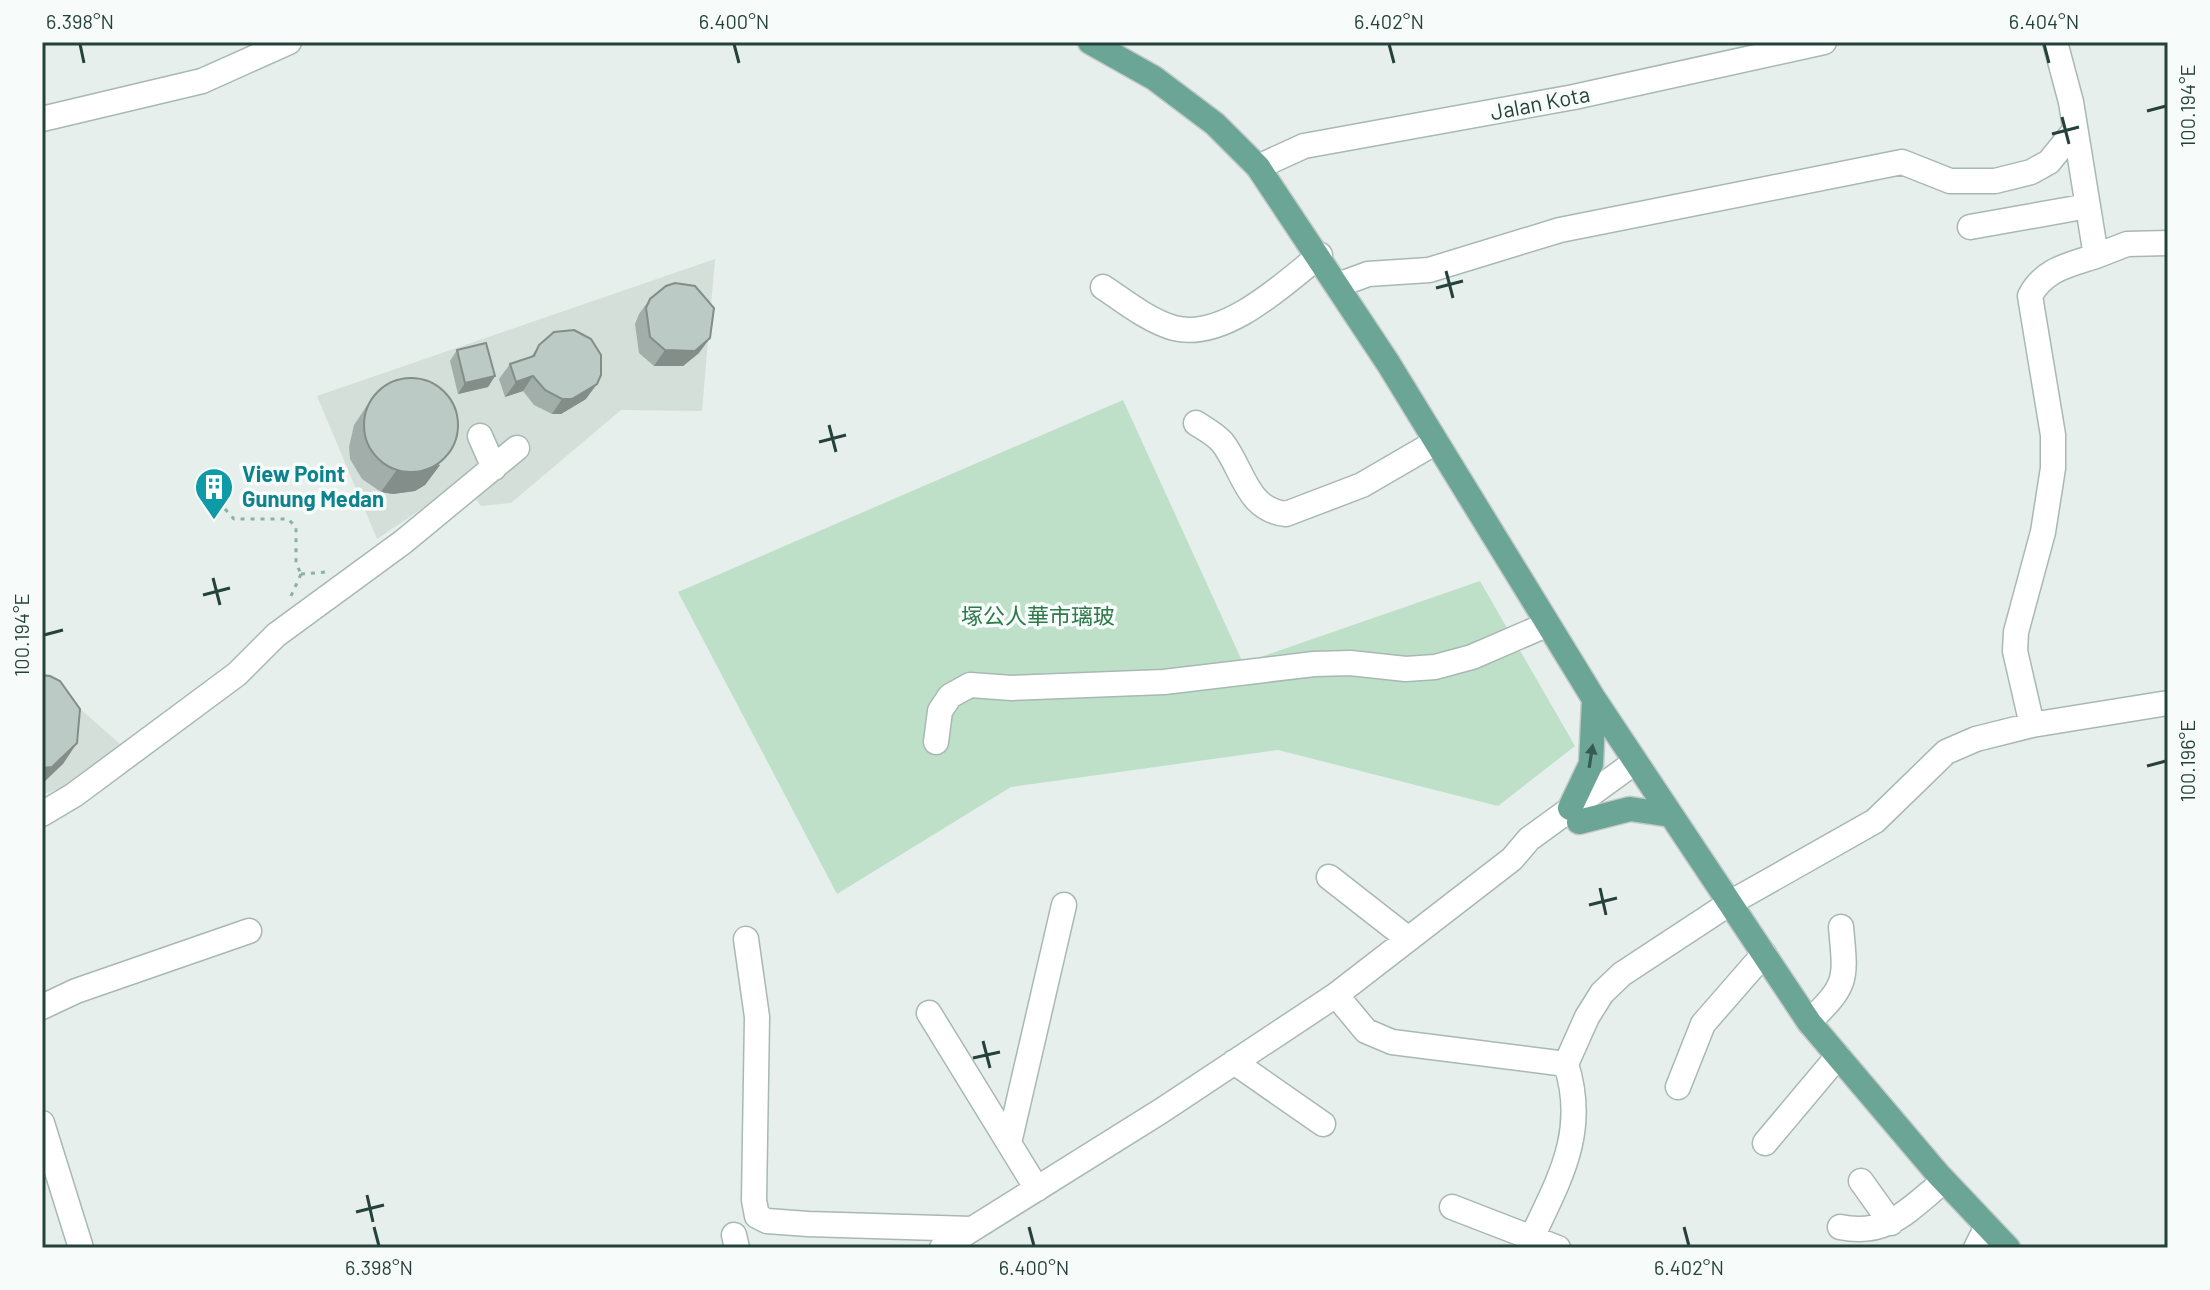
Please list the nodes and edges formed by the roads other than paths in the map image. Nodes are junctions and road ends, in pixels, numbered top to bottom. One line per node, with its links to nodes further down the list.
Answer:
1 (289, 42): 5 (street)
2 (1090, 42): 7 (main road)
3 (1824, 42): 7 (street, Jalan Kota)
4 (2055, 42): 6 (street)
5 (42, 119)
6 (2075, 130): 8 (street); 13 (street)
7 (1258, 167): 11 (main road)
8 (2088, 206): 9 (street); 12 (street)
9 (1970, 227)
10 (2168, 243): 12 (street)
11 (1320, 255): 13 (main road); 14 (street)
12 (2096, 256): 23 (street)
13 (1338, 285): 17 (main road)
14 (1103, 287)
15 (1196, 423): 17 (street)
16 (480, 436): 19 (street)
17 (1436, 442): 20 (main road)
18 (517, 448): 19 (street)
19 (494, 468): 26 (street)
20 (1546, 625): 21 (main road); 24 (street)
21 (1594, 699): 25 (main road); 27 (main road, one-way to 21)
22 (2168, 703): 23 (street)
23 (2032, 725): 30 (street)
24 (936, 742)
25 (1640, 769): 27 (street); 28 (main road)
26 (42, 814)
27 (1575, 815): 28 (main road); 34 (street)
28 (1671, 815): 30 (main road)
29 (1329, 877): 34 (street)
30 (1730, 903): 36 (main road); 43 (street)
31 (1064, 905): 47 (street)
32 (1841, 927): 40 (street)
33 (249, 931): 38 (street)
34 (1407, 938): 37 (street)
35 (746, 939): 55 (street)
36 (1764, 954): 40 (main road); 44 (street)
37 (1336, 995): 42 (street); 43 (street)
38 (42, 1007)
39 (929, 1013): 47 (street)
40 (1809, 1022): 41 (main road)
41 (1838, 1056): 48 (street); 50 (main road)
42 (1234, 1062): 46 (street); 51 (street)
43 (1566, 1064): 57 (street)
44 (1678, 1087)
45 (42, 1123): 58 (street)
46 (1323, 1124)
47 (1009, 1143): 51 (street)
48 (1765, 1143)
49 (1861, 1181): 53 (street)
50 (1944, 1181): 53 (street); 56 (main road)
51 (1037, 1189): 55 (street)
52 (1452, 1207): 57 (street)
53 (1891, 1223): 54 (street)
54 (1840, 1227)
55 (972, 1229): 59 (street)
56 (1981, 1238): 61 (main road)
57 (1529, 1243): 60 (street)
58 (81, 1248)
59 (943, 1248)
60 (1558, 1248)
61 (2008, 1248)

